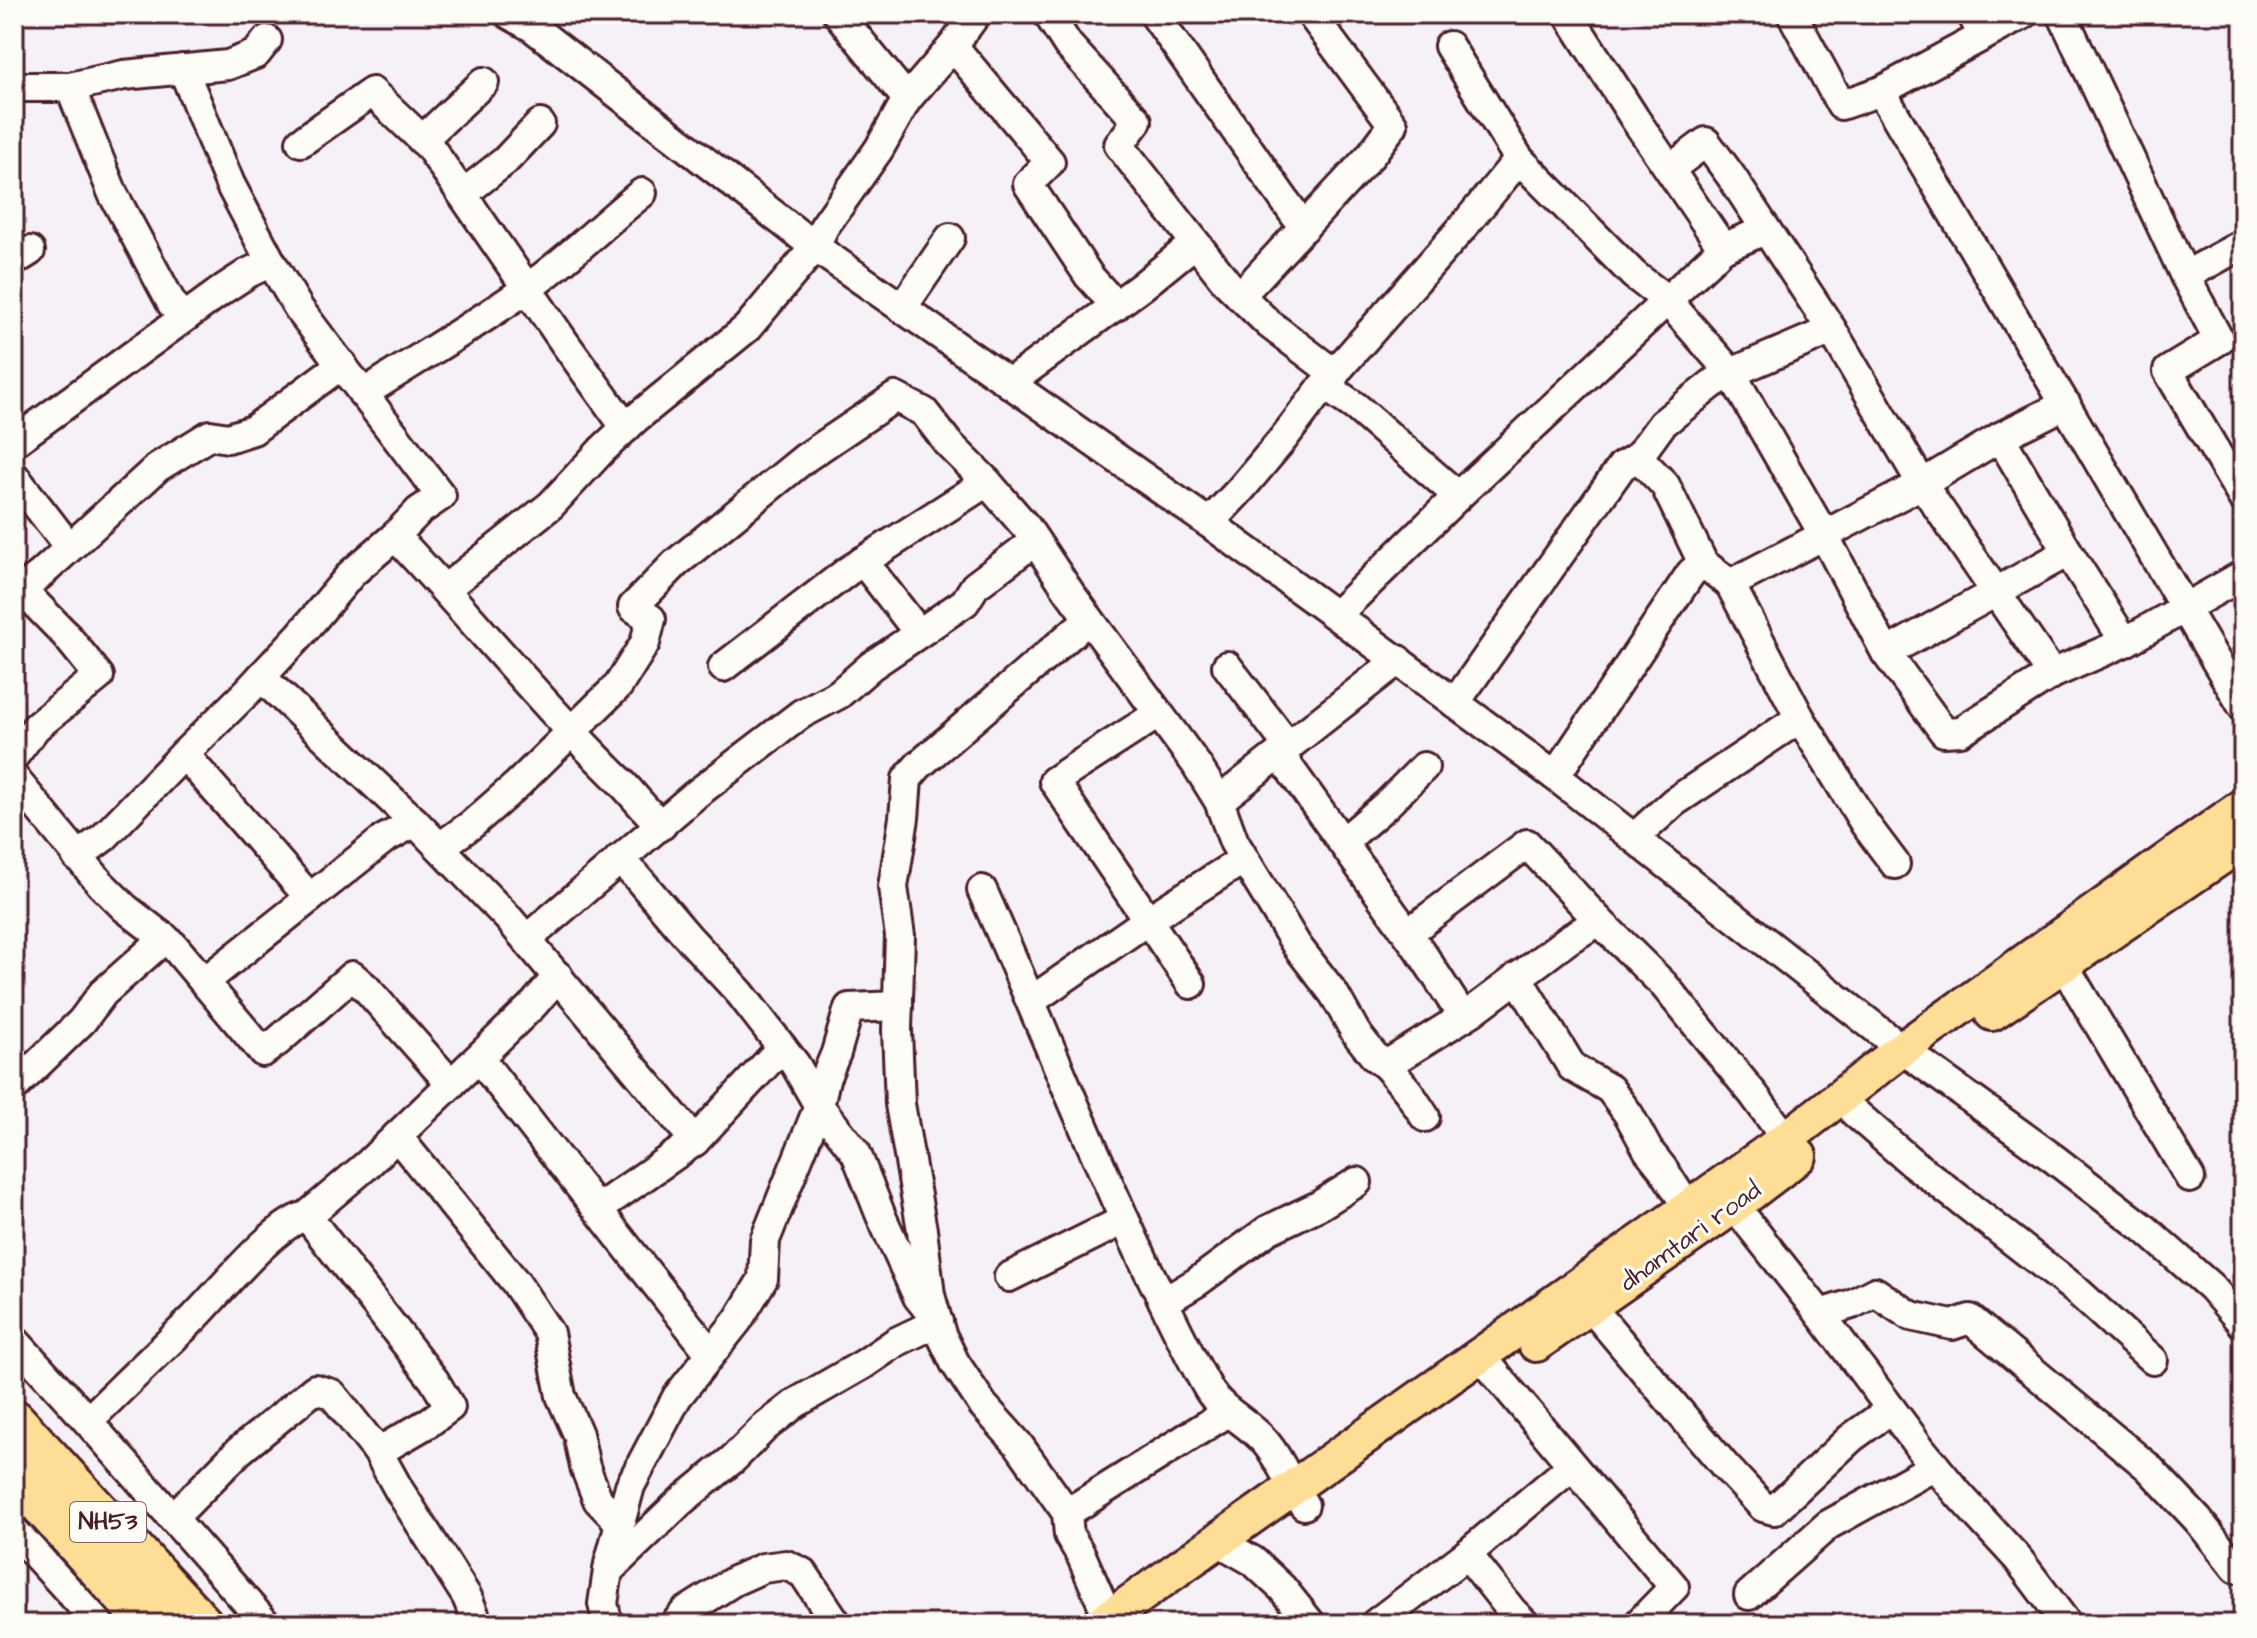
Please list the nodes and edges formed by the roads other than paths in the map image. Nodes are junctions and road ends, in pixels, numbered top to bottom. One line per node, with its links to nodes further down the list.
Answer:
1 (509, 14): 33 (street)
2 (838, 14): 20 (street)
3 (976, 14): 13 (street)
4 (1048, 14): 31 (street)
5 (1154, 14): 28 (street)
6 (1311, 14): 28 (street)
7 (1568, 14): 25 (street)
8 (1792, 14): 19 (street)
9 (2024, 14): 11 (street)
10 (2062, 14): 36 (street)
11 (1978, 25): 19 (street)
12 (267, 40): 15 (street)
13 (953, 46): 20 (street); 40 (street)
14 (1449, 46): 24 (street)
15 (183, 69): 18 (street); 35 (street)
16 (484, 82): 22 (street)
17 (14, 87): 18 (street)
18 (70, 87): 42 (street)
19 (1881, 91): 49 (street)
20 (907, 99): 33 (street)
21 (540, 124): 27 (street)
22 (422, 140): 23 (street); 27 (street)
23 (301, 142)
24 (1519, 159): 39 (street); 46 (street)
25 (1670, 169): 29 (street); 34 (street)
26 (642, 193): 37 (street)
27 (463, 194): 37 (street)
28 (1304, 228): 38 (street)
29 (1765, 230): 34 (street); 43 (street)
30 (950, 238): 41 (street)
31 (1195, 243): 38 (street); 40 (street)
32 (2243, 244): 36 (street)
33 (815, 247): 41 (street); 50 (street)
34 (1723, 248): 39 (street)
35 (271, 262): 42 (street); 44 (street)
36 (2185, 276): 58 (street)
37 (527, 288): 48 (street); 50 (street)
38 (1240, 296): 46 (street)
39 (1667, 300): 45 (street); 57 (street)
40 (1116, 306): 47 (street)
41 (902, 308): 47 (street)
42 (185, 317): 52 (street)
43 (1832, 330): 45 (street); 56 (street)
44 (342, 364): 48 (street); 63 (street)
45 (1731, 373): 53 (street); 60 (street)
46 (1330, 380): 57 (street); 59 (street)
47 (1009, 383): 59 (street)
48 (363, 394): 61 (street)
49 (2066, 404): 51 (street); 72 (street)
50 (626, 428): 69 (street)
51 (2000, 437): 56 (street); 64 (street)
52 (14, 442)
53 (1638, 457): 66 (street); 83 (street)
54 (14, 476): 63 (street)
55 (987, 482): 62 (street); 65 (street); 87 (street)
56 (1922, 484): 60 (street); 71 (street)
57 (1458, 496): 73 (street)
58 (2243, 498)
59 (1209, 523): 73 (street)
60 (1824, 535): 68 (street); 77 (street)
61 (395, 536): 69 (street); 82 (street)
62 (1035, 541): 74 (street); 75 (street)
63 (69, 547): 70 (street)
64 (2068, 552): 71 (street); 76 (street)
65 (863, 561): 75 (street); 80 (street)
66 (1703, 563): 68 (street); 92 (street)
67 (2243, 575): 72 (street)
68 (1730, 584): 86 (street)
69 (445, 589): 87 (street)
70 (17, 592): 90 (street)
71 (1996, 593): 77 (street); 81 (street)
72 (2186, 609): 76 (street); 84 (street)
73 (1336, 615): 78 (street)
74 (1089, 619): 85 (street); 119 (street)
75 (918, 632): 97 (street)
76 (2125, 642): 81 (street)
77 (1886, 653): 81 (street)
78 (1398, 660): 83 (street); 88 (street)
79 (1227, 666): 88 (street)
80 (723, 667)
81 (2052, 674)
82 (261, 677): 89 (street); 96 (street)
83 (1455, 703): 92 (street)
84 (2243, 707)
85 (1158, 714): 94 (street); 108 (street)
86 (1800, 718): 98 (street); 105 (street)
87 (571, 732): 97 (street); 101 (street)
88 (1285, 751): 94 (street); 99 (street)
89 (184, 754): 102 (street); 107 (street)
90 (14, 756)
91 (1424, 767): 99 (street)
92 (1555, 776): 98 (street)
93 (14, 778): 102 (street)
94 (1219, 801): 104 (street)
95 (2243, 806): 122 (main road)
96 (415, 822): 101 (street); 107 (street)
97 (662, 825): 103 (street)
98 (1634, 838): 122 (street)
99 (1343, 842): 110 (street)
100 (2243, 842): 113 (main road, dhamtari road)
101 (440, 847): 112 (street)
102 (77, 857): 111 (street)
103 (619, 859): 112 (street); 121 (street)
104 (1244, 859): 108 (street); 124 (street)
105 (1895, 864)
106 (982, 890): 118 (street)
107 (310, 898): 116 (street)
108 (1148, 920): 117 (street); 118 (street)
109 (1599, 921): 110 (street); 115 (street); 131 (street)
110 (1408, 933): 120 (street)
111 (165, 938): 116 (street); 126 (street)
112 (527, 939): 114 (street)
113 (2063, 964): 122 (main road, dhamtari road); 133 (street)
114 (558, 976): 123 (street); 132 (street)
115 (1517, 977): 120 (street); 137 (street)
116 (204, 982): 125 (street)
117 (1191, 984)
118 (1031, 1001): 139 (street)
119 (898, 1006): 127 (street); 144 (street)
120 (1463, 1017): 124 (street)
121 (782, 1047): 127 (street); 132 (street)
122 (1911, 1056): 128 (main road, dhamtari road); 131 (main road); 145 (street)
123 (479, 1058): 125 (street); 136 (street)
124 (1386, 1065): 129 (street)
125 (451, 1084): 130 (street)
126 (14, 1087)
127 (819, 1106): 144 (street); 147 (street)
128 (1855, 1113): 135 (main road, dhamtari road); 148 (street)
129 (1425, 1117)
130 (397, 1136): 138 (street); 161 (street)
131 (1786, 1139): 135 (main road)
132 (695, 1141): 136 (street)
133 (2190, 1178)
134 (1357, 1182): 142 (street)
135 (1727, 1196): 137 (main road); 141 (main road, dhamtari road); 143 (street)
136 (599, 1208): 147 (street)
137 (1688, 1208): 141 (main road)
138 (307, 1216): 153 (street); 154 (street)
139 (1124, 1220): 140 (street); 142 (street)
140 (1009, 1277)
141 (1582, 1298): 149 (main road); 150 (street)
142 (1164, 1302): 151 (street)
143 (1820, 1314): 150 (street); 165 (street)
144 (938, 1322): 159 (street); 166 (street)
145 (2243, 1324)
146 (14, 1340): 153 (street)
147 (710, 1353): 161 (street)
148 (2153, 1360)
149 (1487, 1363): 155 (street); 158 (main road)
150 (1891, 1409): 156 (street)
151 (1228, 1412): 158 (street); 159 (street)
152 (14, 1420): 171 (highway, NH53)
153 (88, 1421): 160 (street)
154 (378, 1452): 160 (street); 173 (street)
155 (1572, 1466): 164 (street); 180 (street)
156 (1935, 1466): 167 (street); 181 (street)
157 (14, 1475): 170 (highway, NH53)
158 (1298, 1497): 163 (main road)
159 (1067, 1513): 168 (street)
160 (173, 1518): 172 (street)
161 (619, 1522): 166 (street)
162 (14, 1531): 169 (street)
163 (1228, 1546): 168 (main road); 177 (street)
164 (1467, 1554): 178 (street); 179 (street)
165 (2243, 1566)
166 (608, 1571): 174 (street)
167 (1749, 1595)
168 (1113, 1623)
169 (99, 1624)
170 (149, 1624)
171 (202, 1624)
172 (266, 1624)
173 (478, 1624)
174 (608, 1624)
175 (675, 1624): 176 (street)
176 (837, 1624)
177 (1311, 1624)
178 (1375, 1624)
179 (1525, 1624)
180 (1638, 1624)
181 (2067, 1624)

